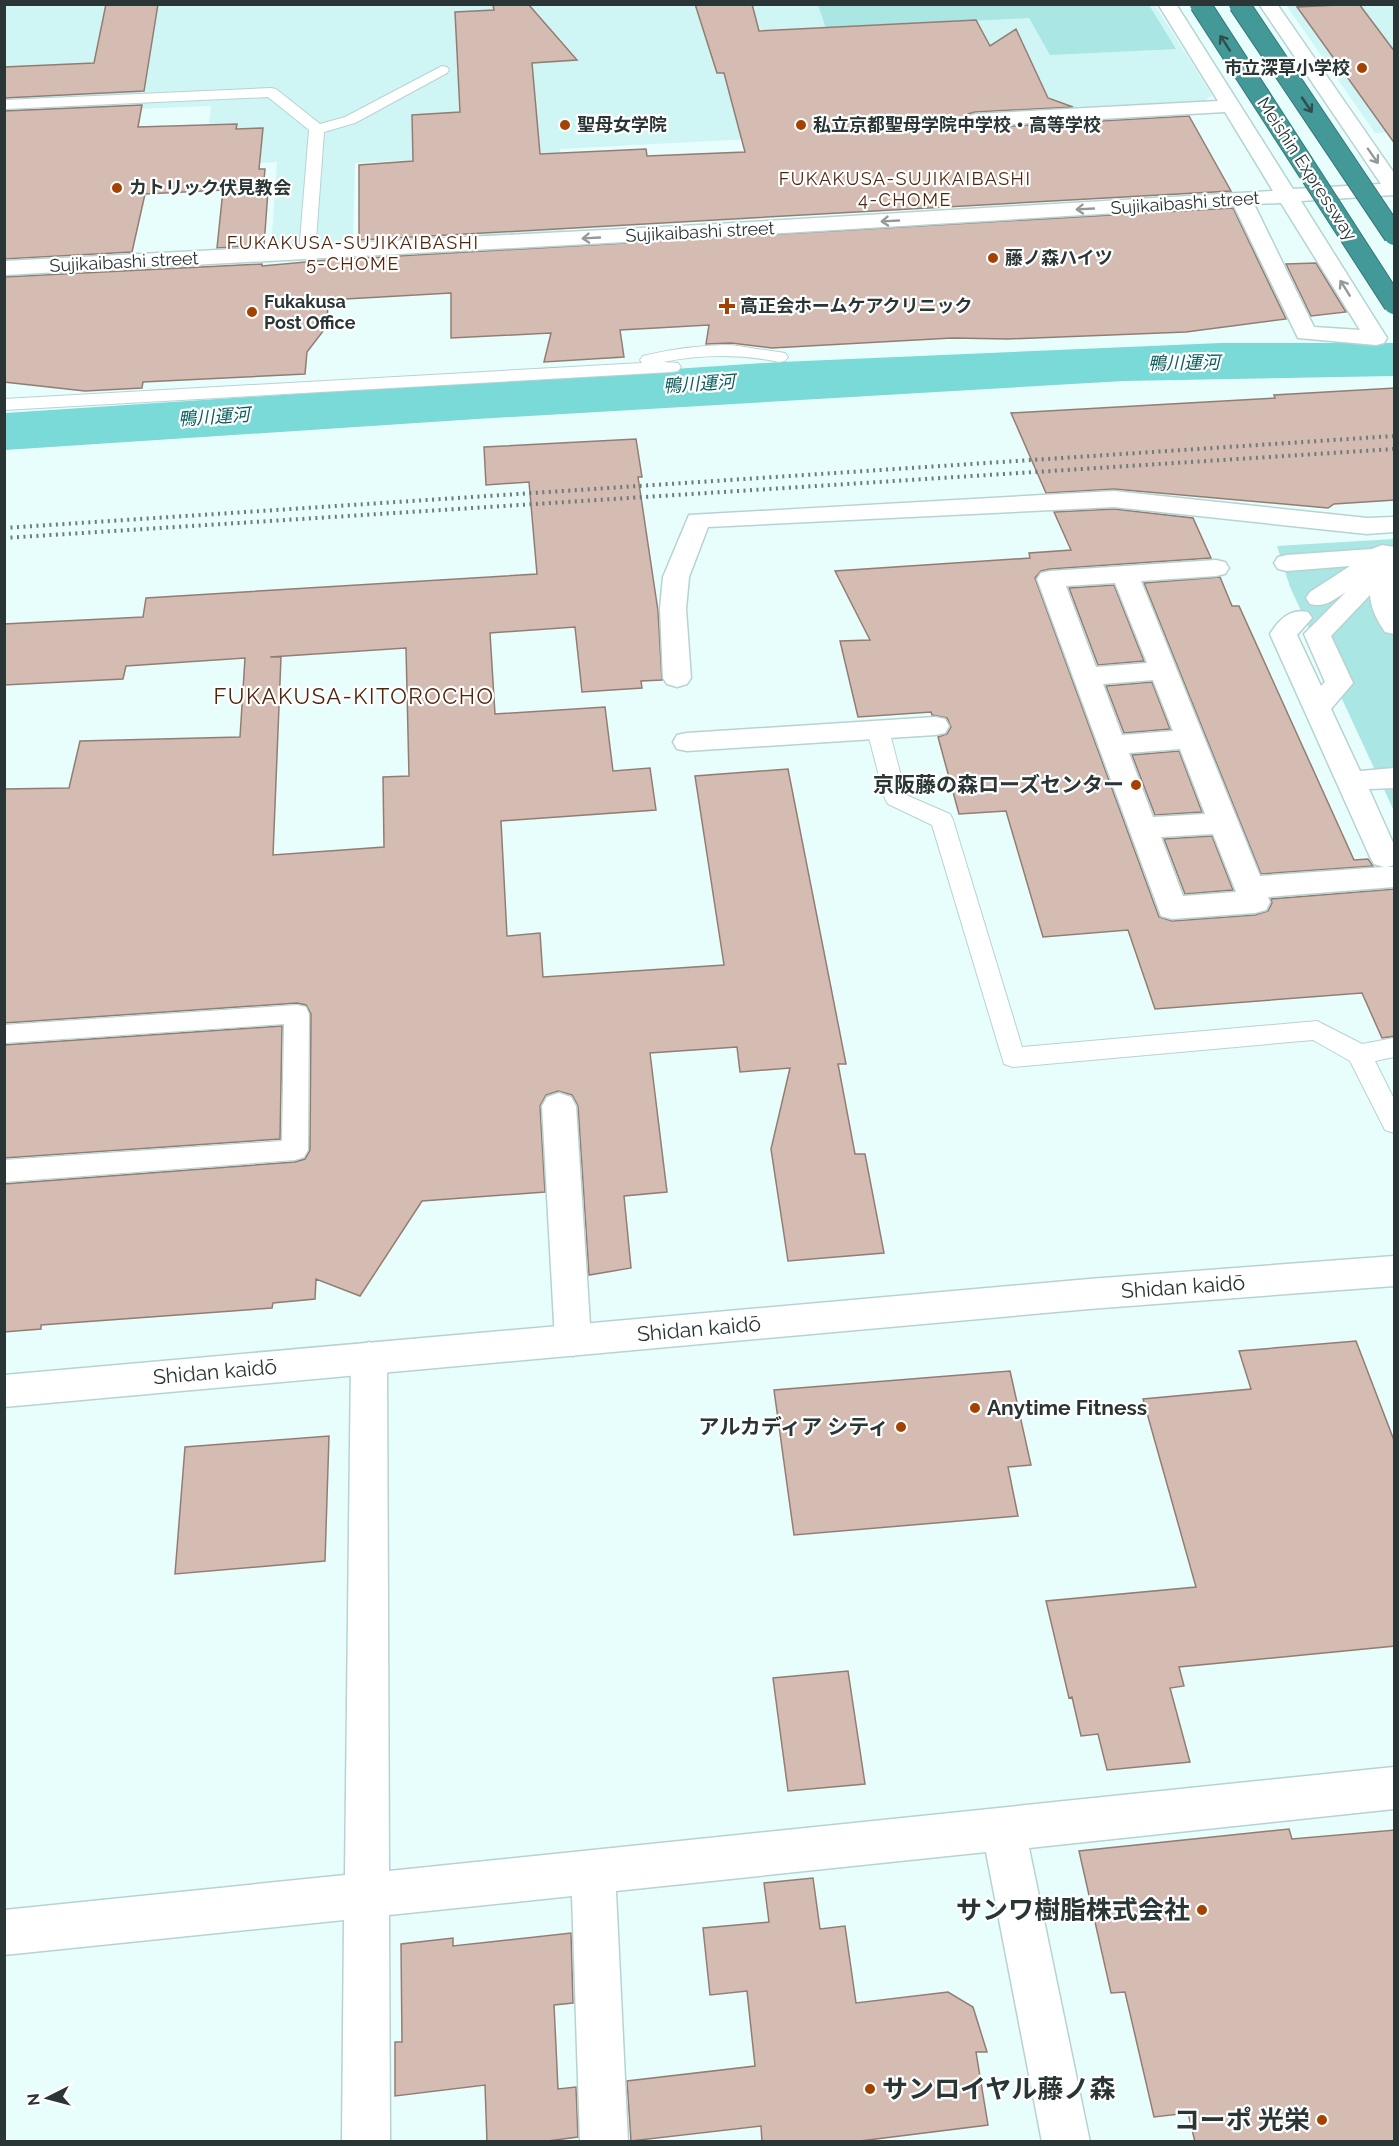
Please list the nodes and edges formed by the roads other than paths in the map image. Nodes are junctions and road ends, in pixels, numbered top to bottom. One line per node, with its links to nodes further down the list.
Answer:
1 (1167, 4): 7 (street)
2 (1200, 4): 16 (highway, Meishin Expressway, one-way to 2, bridge)
3 (1239, 4): 13 (highway, Meishin Expressway, one-way to 13, bridge)
4 (1268, 4): 10 (street, one-way to 10)
5 (442, 70): 9 (lane)
6 (5, 105): 9 (lane)
7 (1230, 106): 8 (street); 11 (street)
8 (976, 120)
9 (317, 129): 14 (lane)
10 (1395, 188): 11 (street, Sujikaibashi street)
11 (1287, 196): 12 (street, Sujikaibashi street); 12 (street, one-way to 11)
12 (1241, 199): 14 (street, Sujikaibashi street, one-way to 14)
13 (1395, 235)
14 (307, 253): 15 (street, Sujikaibashi street)
15 (4, 268)
16 (1395, 304)
17 (779, 357): 19 (lane)
18 (672, 367): 19 (lane)
19 (636, 369): 20 (lane)
20 (4, 405)
21 (1386, 542): 22 (street); 25 (street); 27 (street); 32 (street); 34 (street)
22 (1287, 563)
23 (1216, 568): 24 (street)
24 (1125, 574): 30 (street); 31 (street)
25 (1319, 598)
26 (1299, 618): 28 (street)
27 (1395, 626)
28 (1297, 666): 29 (street); 34 (street)
29 (1267, 668)
30 (1163, 671): 31 (street); 37 (street)
31 (1086, 676): 39 (street)
32 (677, 678)
33 (1281, 699): 34 (street)
34 (1314, 703): 41 (street)
35 (935, 726): 36 (street)
36 (878, 730): 38 (street); 48 (lane)
37 (1190, 739): 39 (street); 42 (street)
38 (687, 742)
39 (1112, 745): 43 (street)
40 (1395, 778): 41 (street)
41 (1350, 781): 44 (street)
42 (1223, 823): 43 (street); 45 (street)
43 (1143, 828): 45 (street)
44 (1389, 860): 45 (street)
45 (1249, 888)
46 (4, 1034): 51 (lane)
47 (1395, 1048): 48 (lane)
48 (1359, 1054): 50 (lane)
49 (559, 1106): 53 (street)
50 (1395, 1123)
51 (4, 1171)
52 (1395, 1271): 53 (street, Shidan kaidō)
53 (573, 1340): 54 (street, Shidan kaidō)
54 (369, 1358): 55 (street, Shidan kaidō); 59 (street)
55 (4, 1391)
56 (1395, 1788): 57 (street)
57 (1004, 1830): 58 (street); 63 (street)
58 (593, 1872): 59 (street); 62 (street)
59 (367, 1896): 60 (street); 61 (street)
60 (4, 1933)
61 (366, 2142)
62 (604, 2142)
63 (1066, 2142)

